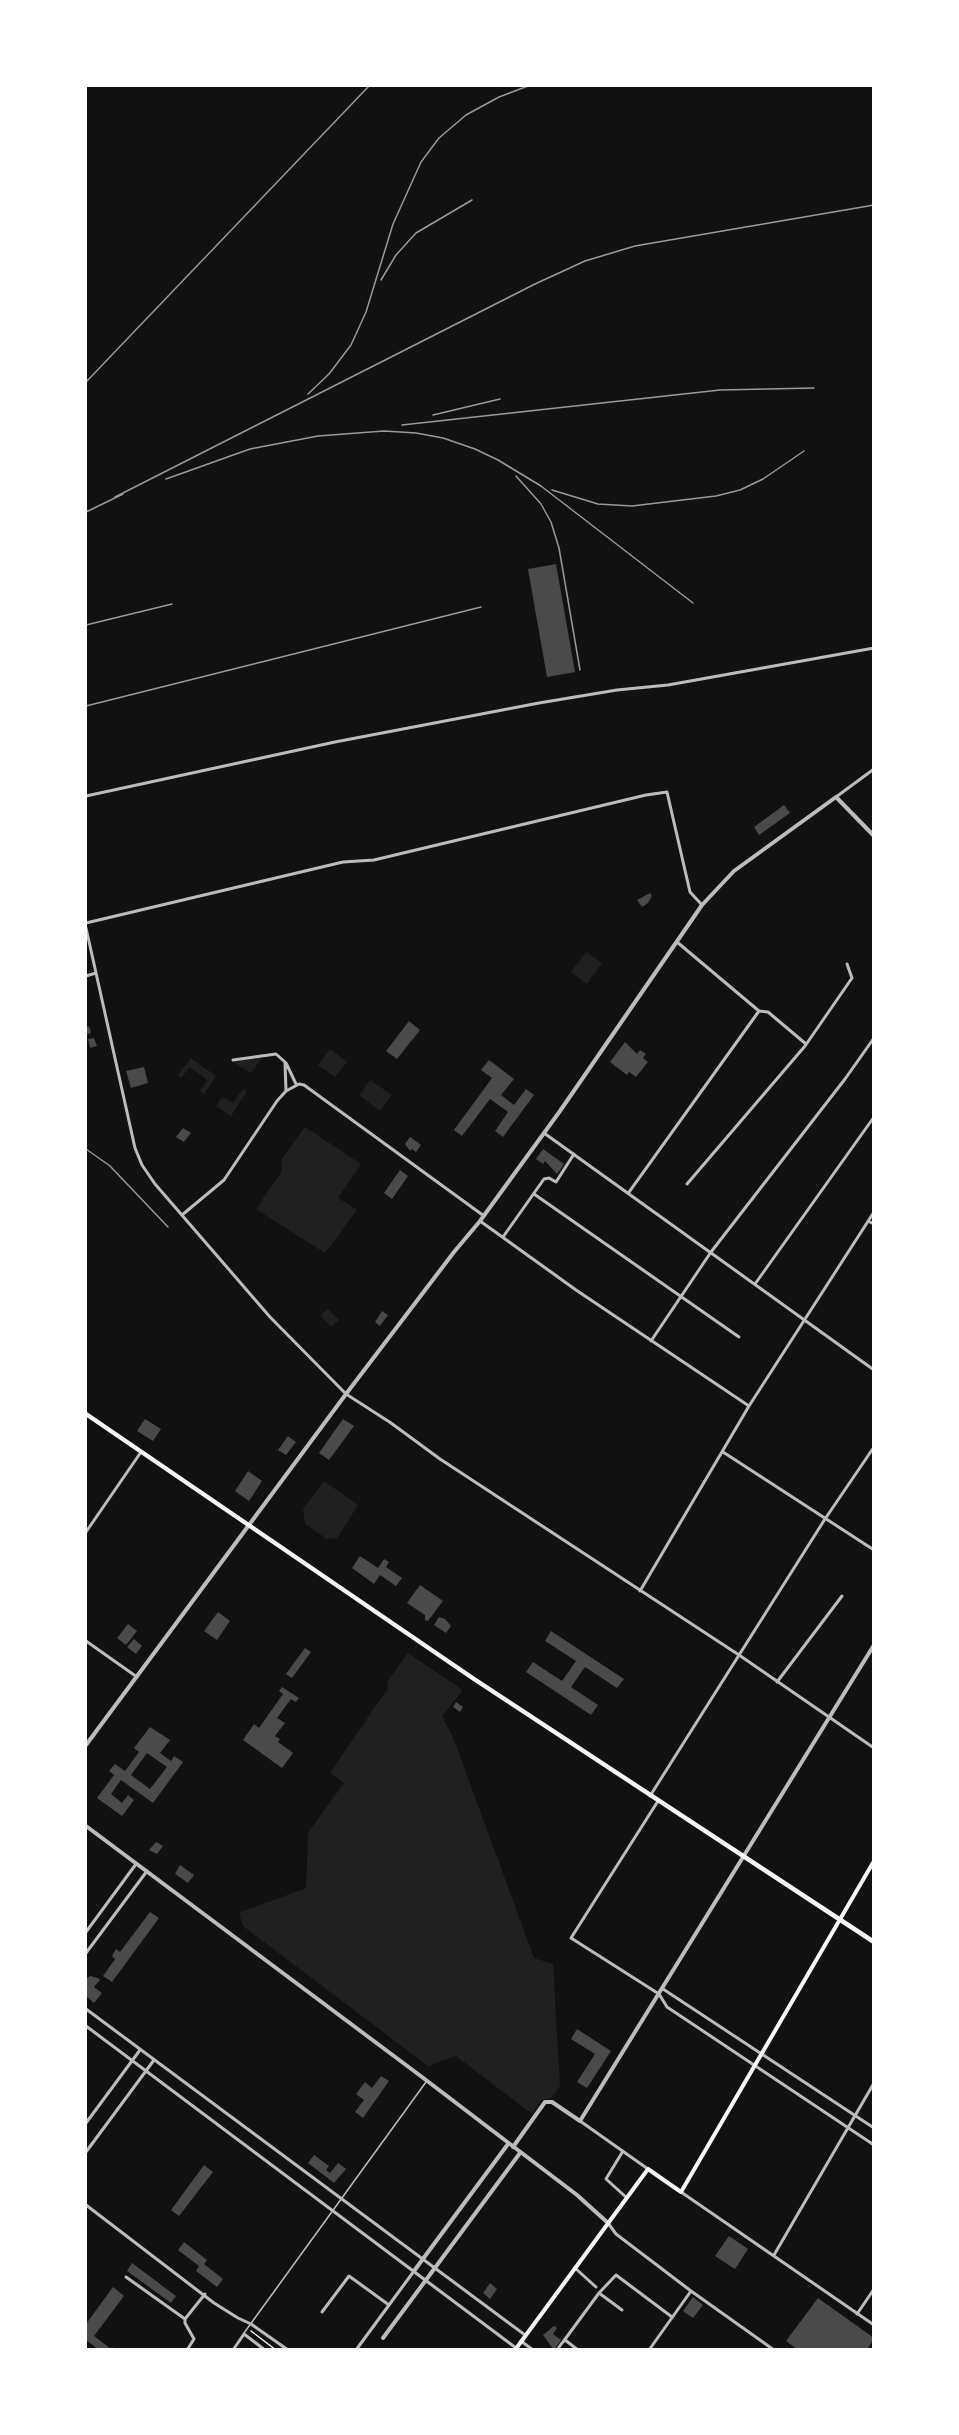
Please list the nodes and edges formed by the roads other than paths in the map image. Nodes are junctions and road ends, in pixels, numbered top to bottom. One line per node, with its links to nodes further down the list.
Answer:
1 (873, 648): 3 (street)
2 (873, 769): 4 (street)
3 (86, 796)
4 (836, 796): 5 (street); 6 (street)
5 (873, 836)
6 (702, 905): 7 (street); 9 (street)
7 (86, 923)
8 (86, 928): 11 (street)
9 (677, 942): 13 (street); 21 (street)
10 (847, 964): 15 (street)
11 (96, 973): 12 (street); 27 (street)
12 (86, 976)
13 (759, 1011): 15 (street); 24 (street)
14 (873, 1038): 33 (street)
15 (806, 1044): 23 (street)
16 (232, 1060): 17 (street)
17 (285, 1062): 18 (street); 19 (street)
18 (297, 1085): 19 (street); 28 (street)
19 (286, 1091): 27 (street)
20 (873, 1117): 34 (street)
21 (544, 1133): 22 (street); 28 (street)
22 (574, 1154): 24 (street); 25 (street)
23 (687, 1184)
24 (628, 1193): 33 (street)
25 (534, 1194): 32 (street); 35 (street)
26 (873, 1212): 30 (street)
27 (182, 1215): 40 (street)
28 (484, 1216): 29 (street)
29 (480, 1221): 32 (street); 40 (street)
30 (868, 1221): 31 (street); 36 (street)
31 (873, 1224)
32 (503, 1237): 38 (street)
33 (711, 1252): 34 (street); 35 (street)
34 (755, 1284): 36 (street)
35 (681, 1297): 37 (street); 38 (street)
36 (804, 1321): 39 (street); 41 (street)
37 (739, 1337)
38 (651, 1341): 41 (street)
39 (873, 1370)
40 (346, 1394): 47 (street); 50 (street)
41 (749, 1406): 45 (street)
42 (86, 1414): 44 (main road)
43 (873, 1447): 46 (street)
44 (141, 1452): 47 (main road); 48 (street)
45 (723, 1452): 46 (street); 50 (street)
46 (825, 1519): 49 (street); 54 (street)
47 (249, 1526): 55 (street); 60 (main road)
48 (86, 1532)
49 (873, 1550)
50 (640, 1591): 54 (street)
51 (842, 1596): 56 (street)
52 (86, 1641): 55 (street)
53 (873, 1645): 57 (street)
54 (739, 1655): 56 (street); 60 (street)
55 (137, 1677): 58 (street)
56 (777, 1682): 57 (street)
57 (828, 1717): 59 (street); 63 (street)
58 (86, 1745)
59 (873, 1748)
60 (650, 1796): 61 (main road)
61 (658, 1801): 63 (main road); 72 (street)
62 (86, 1826): 65 (street)
63 (744, 1856): 67 (main road); 71 (street)
64 (873, 1861): 67 (main road)
65 (137, 1863): 66 (street); 68 (street)
66 (148, 1870): 70 (street); 81 (street)
67 (838, 1918): 69 (main road); 76 (main road)
68 (86, 1932)
69 (873, 1942)
70 (86, 1953)
71 (663, 1989): 72 (street); 76 (street)
72 (659, 1994): 79 (street); 84 (street)
73 (86, 2009): 75 (street)
74 (86, 2026): 78 (street)
75 (140, 2050): 77 (street); 78 (street)
76 (761, 2054): 79 (main road); 83 (street)
77 (154, 2060): 80 (street); 97 (street)
78 (132, 2061): 80 (street); 85 (street)
79 (755, 2065): 86 (street); 95 (main road)
80 (146, 2071): 92 (street); 99 (street)
81 (427, 2081): 88 (street); 97 (lane)
82 (873, 2083): 83 (street)
83 (854, 2115): 86 (street); 87 (street)
84 (580, 2121): 90 (street); 91 (street)
85 (86, 2123)
86 (848, 2128): 89 (street); 101 (street)
87 (873, 2128)
88 (508, 2144): 90 (street); 102 (street)
89 (873, 2145)
90 (513, 2147): 93 (street)
91 (623, 2151): 94 (street); 96 (street)
92 (86, 2152)
93 (520, 2153): 100 (street); 103 (street)
94 (648, 2169): 95 (main road); 96 (main road)
95 (681, 2192): 101 (street)
96 (627, 2198): 100 (main road)
97 (341, 2199): 99 (lane); 102 (street)
98 (86, 2205): 111 (street)
99 (333, 2211): 105 (street); 118 (lane)
100 (608, 2223): 104 (main road); 110 (street)
101 (774, 2254): 115 (street)
102 (422, 2259): 103 (street); 105 (street)
103 (435, 2268): 107 (street); 121 (street)
104 (575, 2268): 109 (street); 121 (main road)
105 (414, 2271): 107 (street); 112 (street)
106 (126, 2277): 117 (street)
107 (426, 2280): 122 (street); 130 (street)
108 (873, 2289): 115 (street)
109 (598, 2290): 113 (street); 116 (street); 124 (street)
110 (691, 2291): 116 (street); 135 (street)
111 (205, 2294): 117 (street); 118 (street)
112 (389, 2305): 114 (street); 129 (street)
113 (622, 2310)
114 (322, 2312)
115 (857, 2314): 119 (street)
116 (672, 2317): 134 (street)
117 (185, 2319): 125 (street)
118 (251, 2324): 120 (lane); 128 (street)
119 (873, 2325)
120 (244, 2334): 126 (street); 127 (street)
121 (525, 2335): 123 (main road)
122 (383, 2338)
123 (521, 2341): 130 (main road); 131 (street)
124 (563, 2341): 132 (street); 133 (street)
125 (187, 2349)
126 (233, 2349)
127 (265, 2349)
128 (288, 2349)
129 (356, 2349)
130 (515, 2349)
131 (532, 2349)
132 (557, 2349)
133 (578, 2349)
134 (649, 2349)
135 (774, 2349)

